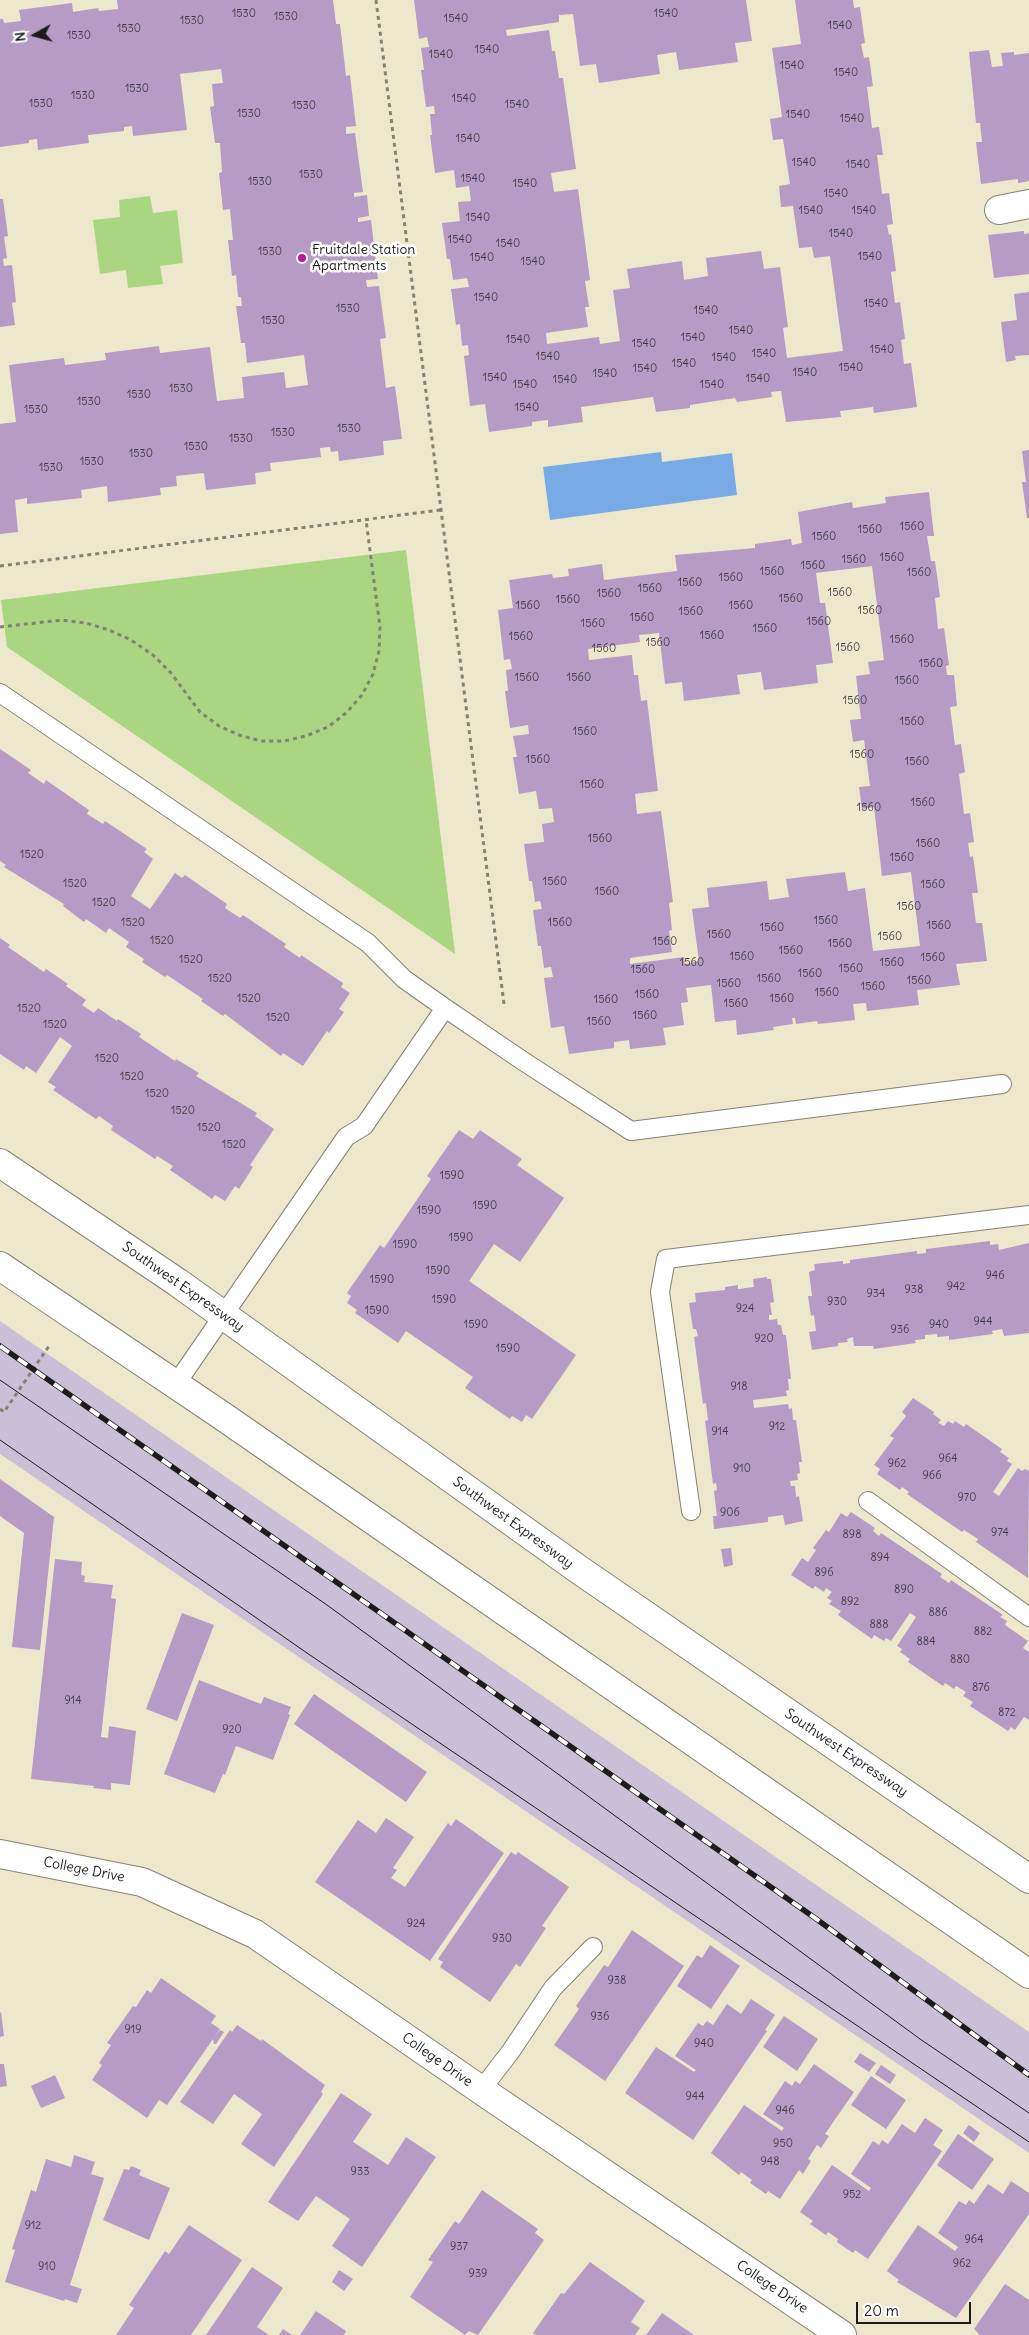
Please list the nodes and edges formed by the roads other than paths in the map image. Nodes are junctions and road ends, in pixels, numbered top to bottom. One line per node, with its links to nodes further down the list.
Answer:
1 (1029, 204): 2 (main road)
2 (999, 210)
3 (0, 693): 4 (lane)
4 (445, 1008): 5 (lane); 9 (lane)
5 (1002, 1084)
6 (0, 1163): 9 (main road, Southwest Expressway)
7 (1029, 1216): 12 (lane)
8 (0, 1266): 10 (main road)
9 (222, 1314): 10 (lane); 15 (main road, Southwest Expressway)
10 (176, 1384): 17 (main road)
11 (868, 1501): 13 (lane)
12 (691, 1511)
13 (1029, 1617)
14 (0, 1854): 18 (main road, College Drive)
15 (1029, 1879)
16 (593, 1947): 18 (lane)
17 (1029, 1974)
18 (480, 2090): 19 (main road, College Drive)
19 (842, 2335)

